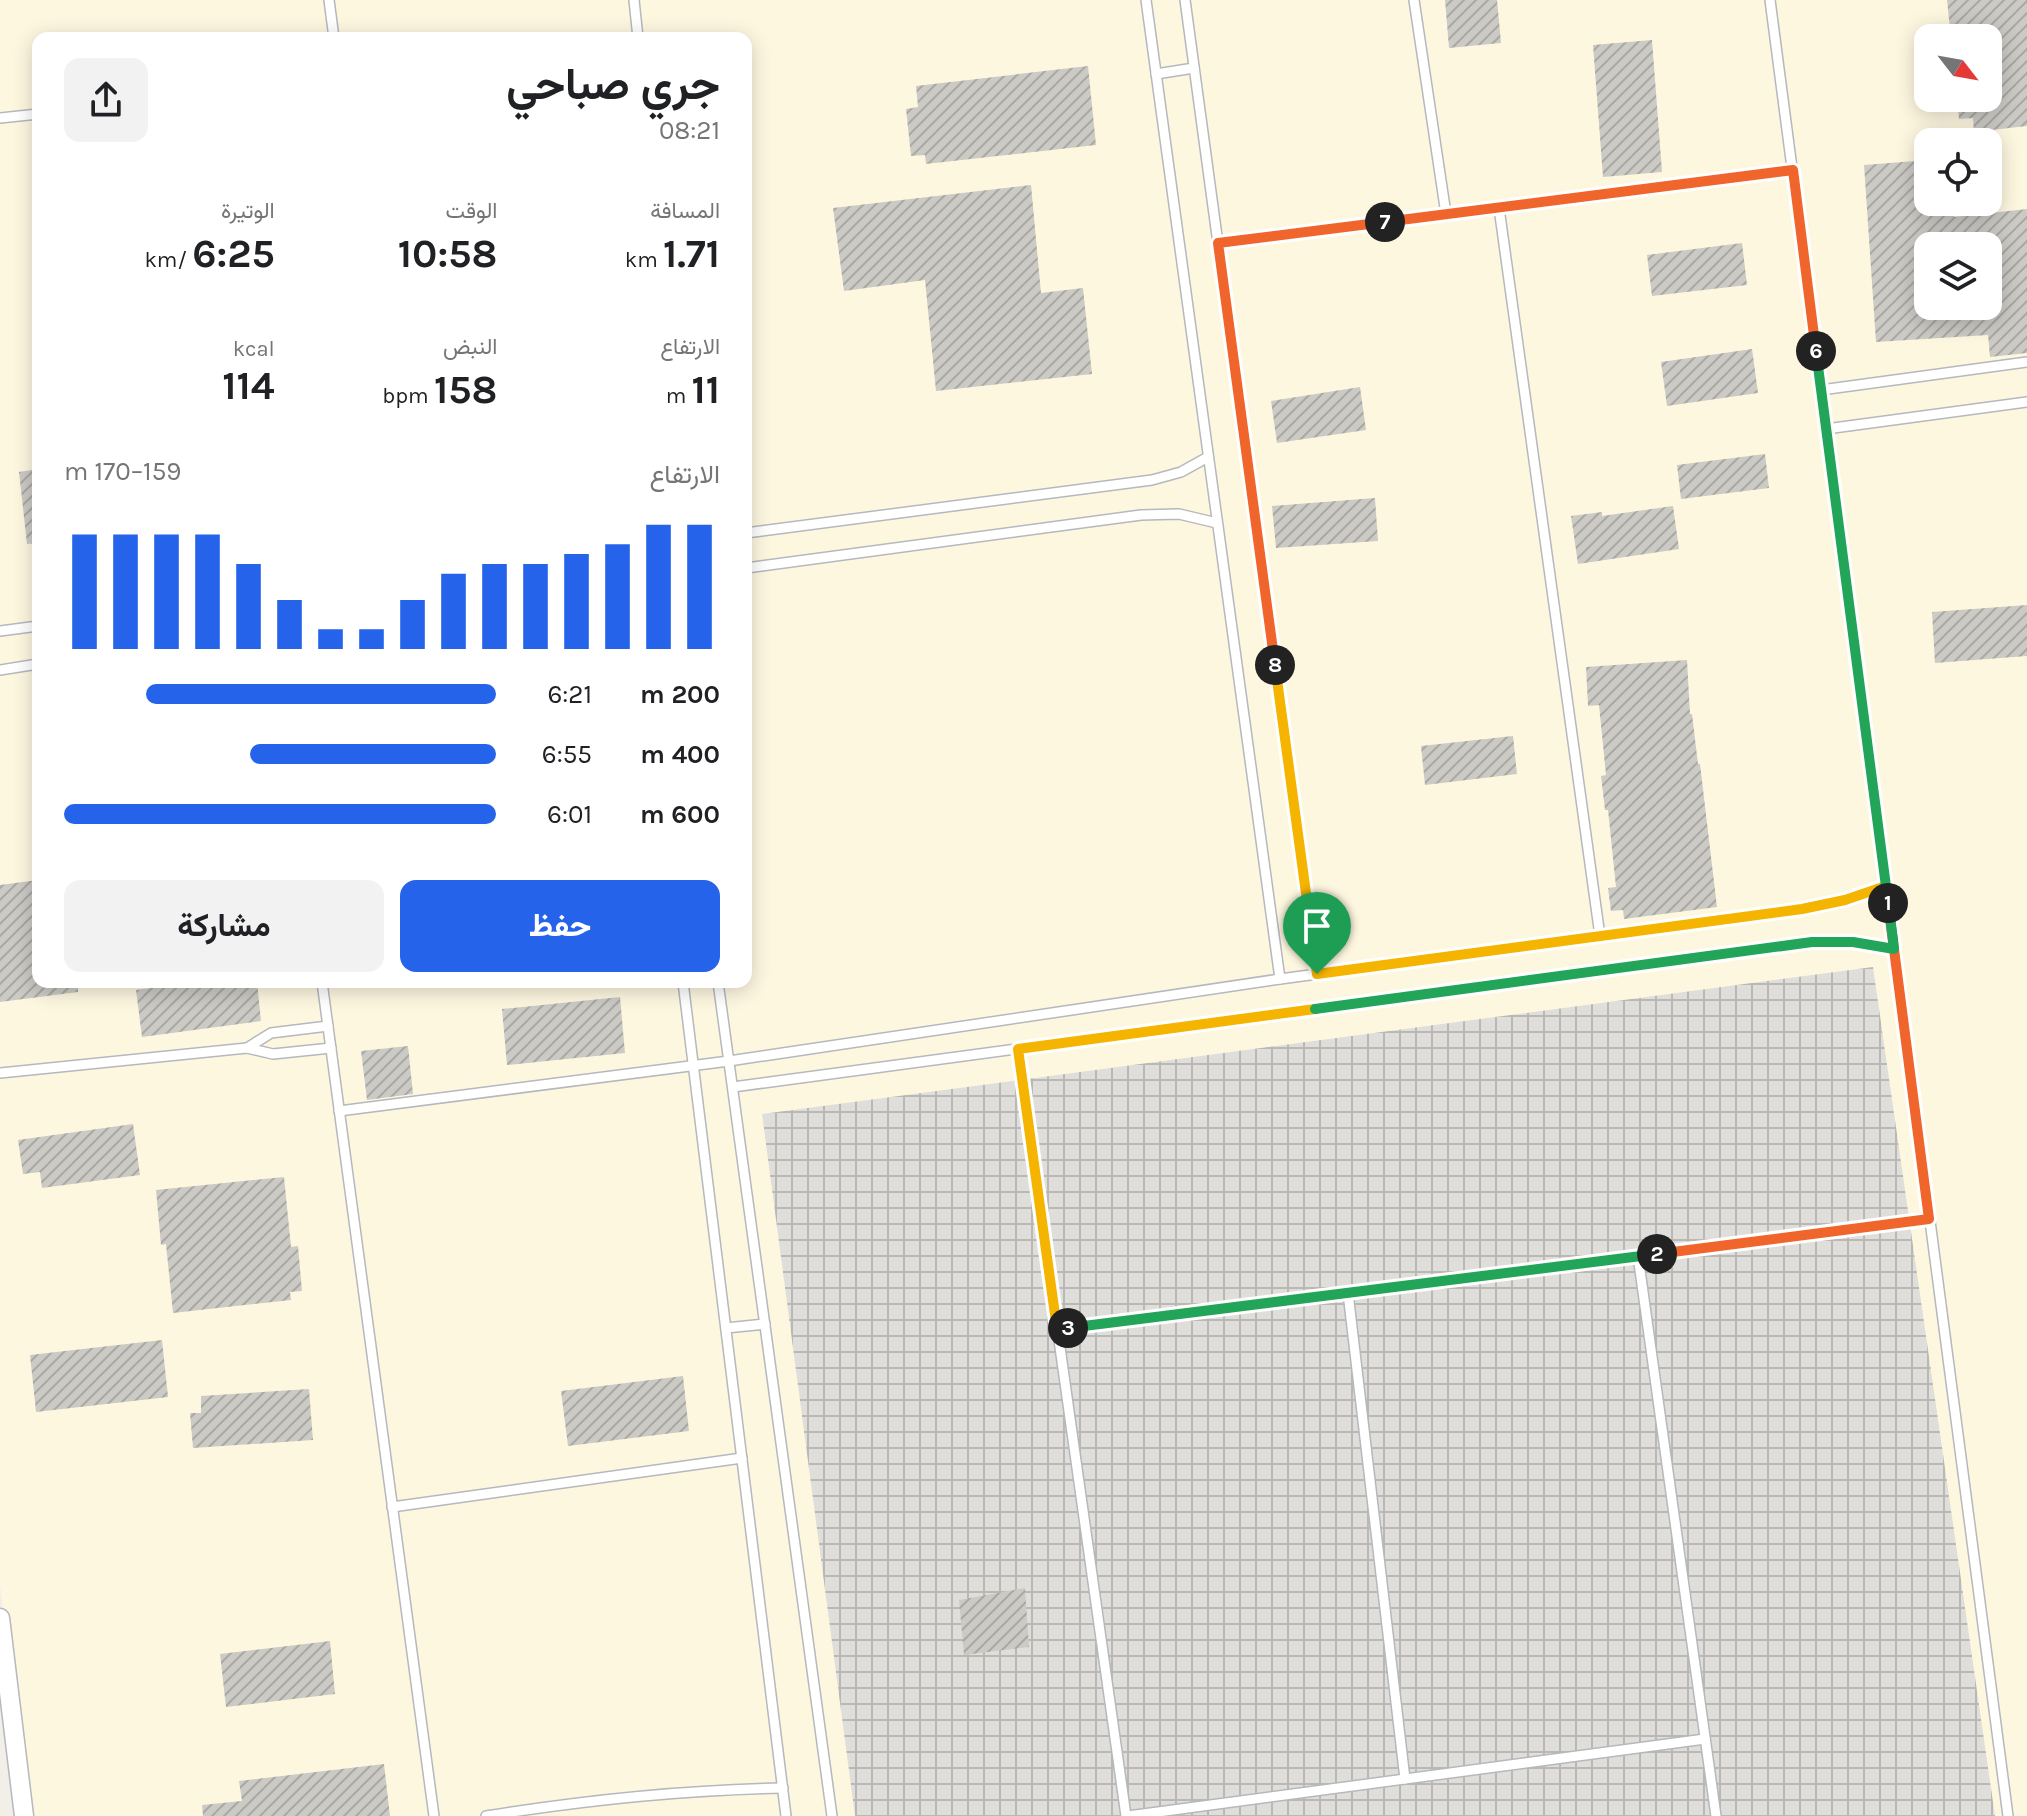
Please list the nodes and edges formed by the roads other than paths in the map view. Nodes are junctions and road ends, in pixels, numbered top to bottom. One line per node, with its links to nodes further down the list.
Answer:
1 (329, 0): 7 (lane)
2 (634, 0): 8 (lane)
3 (1146, 0): 10 (lane)
4 (1185, 0): 9 (lane)
5 (1414, 0): 15 (lane)
6 (1770, 0): 13 (lane)
7 (333, 32)
8 (637, 32)
9 (1194, 68): 10 (lane); 16 (lane)
10 (1156, 74): 21 (lane)
11 (32, 115): 12 (lane)
12 (0, 118)
13 (1793, 170): 14 (lane); 18 (lane)
14 (1499, 208): 15 (lane); 30 (lane)
15 (1446, 214): 16 (lane)
16 (1218, 243): 32 (lane)
17 (2027, 362): 18 (lane)
18 (1821, 390): 20 (lane)
19 (2027, 402): 20 (lane)
20 (1826, 429): 29 (lane)
21 (1208, 457): 22 (lane); 23 (lane)
22 (1217, 523): 24 (lane); 33 (lane)
23 (752, 532)
24 (752, 567)
25 (32, 627): 26 (lane)
26 (0, 631)
27 (32, 665): 28 (lane)
28 (0, 670)
29 (1886, 886): 30 (lane); 31 (lane)
30 (1600, 936): 32 (lane)
31 (1894, 949): 40 (lane); 46 (lane)
32 (1317, 974): 33 (lane)
33 (1280, 979): 41 (lane)
34 (323, 988): 37 (lane)
35 (684, 988): 42 (lane)
36 (719, 988): 41 (lane)
37 (328, 1026): 38 (lane); 39 (lane)
38 (247, 1048): 39 (lane); 43 (lane)
39 (331, 1048): 45 (lane)
40 (1018, 1049): 44 (lane); 51 (lane)
41 (729, 1061): 42 (lane); 44 (lane)
42 (693, 1066): 45 (lane); 50 (lane)
43 (0, 1073)
44 (733, 1087): 49 (lane)
45 (339, 1111): 53 (lane)
46 (1929, 1219): 47 (lane); 65 (lane)
47 (1638, 1256): 48 (lane); 55 (lane)
48 (1348, 1293): 51 (lane); 56 (lane)
49 (765, 1324): 50 (lane); 62 (lane)
50 (726, 1328): 52 (lane)
51 (1057, 1329): 63 (lane)
52 (742, 1458): 53 (lane); 57 (lane)
53 (392, 1507): 59 (lane)
54 (0, 1618): 58 (street)
55 (1705, 1739): 56 (lane); 64 (lane)
56 (1405, 1779): 63 (lane)
57 (783, 1788): 60 (lane); 61 (lane)
58 (24, 1816)
59 (434, 1816)
60 (486, 1816)
61 (786, 1816)
62 (832, 1816)
63 (1127, 1816)
64 (1716, 1816)
65 (2008, 1816)

